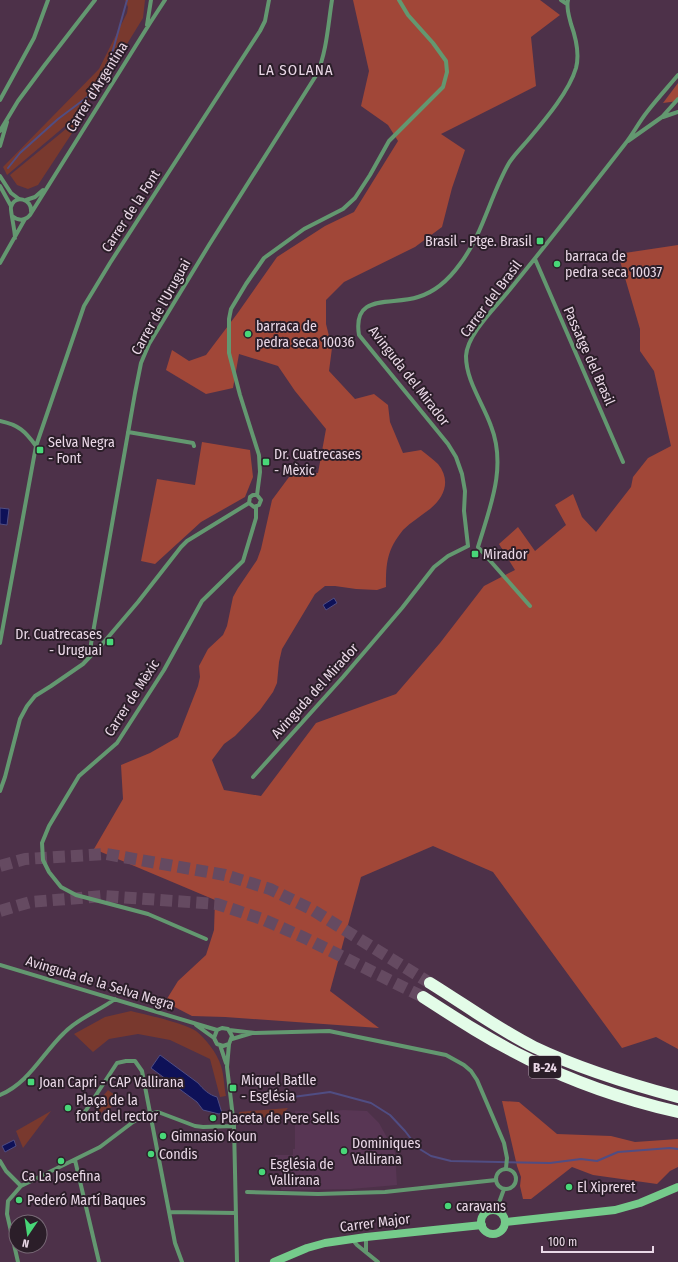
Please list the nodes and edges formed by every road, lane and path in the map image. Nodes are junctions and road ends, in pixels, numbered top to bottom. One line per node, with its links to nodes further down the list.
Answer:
1 (48, 0): 15 (street)
2 (95, 0): 18 (street)
3 (151, 0): 12 (street)
4 (158, 0): 11 (street)
5 (166, 0): 11 (street, Carrer d'Argentina)
6 (269, 0): 36 (street, Carrer de la Font)
7 (332, 0): 35 (street, Carrer de l'Uruguai)
8 (399, 0): 39 (street)
9 (561, 0): 10 (street)
10 (567, 2): 42 (street, Avinguda del Mirador)
11 (162, 5): 12 (street, Carrer d'Argentina)
12 (146, 28): 24 (street, Carrer d'Argentina)
13 (678, 75): 20 (street, Carrer del Brasil)
14 (678, 99): 17 (street)
15 (0, 100)
16 (678, 112): 17 (street)
17 (662, 117): 20 (street)
18 (8, 118): 19 (street); 21 (street)
19 (0, 131)
20 (626, 142): 32 (street, Carrer del Brasil)
21 (0, 146)
22 (0, 176): 25 (street)
23 (0, 186): 27 (street)
24 (48, 186): 26 (street, Carrer d'Argentina); 28 (street, Carrer d'Argentina)
25 (19, 199): 26 (street); 27 (street)
26 (26, 200): 28 (street)
27 (11, 206): 29 (street)
28 (31, 212): 30 (street)
29 (12, 216): 30 (street); 31 (street)
30 (25, 219): 31 (street)
31 (15, 238): 33 (street)
32 (535, 259): 38 (street, Passatge del Brasil); 43 (street, Carrer del Brasil)
33 (0, 263)
34 (0, 421): 36 (street)
35 (128, 432): 37 (street); 46 (street, Carrer de l'Uruguai)
36 (36, 446): 45 (street)
37 (194, 446)
38 (623, 462)
39 (257, 495): 40 (street); 41 (street)
40 (249, 504): 41 (street); 46 (street)
41 (256, 507): 49 (street, Carrer de Mèxic)
42 (468, 546): 43 (street); 47 (street, Avinguda del Mirador)
43 (478, 546): 44 (street)
44 (530, 606)
45 (0, 643)
46 (91, 655): 48 (street)
47 (253, 777)
48 (0, 791)
49 (206, 939)
50 (0, 965): 53 (street, Avinguda de la Selva Negra)
51 (430, 983): 64 (highway, B-24)
52 (422, 997): 65 (highway, B-24)
53 (115, 999): 54 (street, Avinguda de la Selva Negra); 63 (street)
54 (193, 1022): 55 (street, Avinguda de la Selva Negra); 58 (street, Avinguda de la Selva Negra)
55 (217, 1030): 56 (street, Avinguda de la Selva Negra); 58 (street)
56 (229, 1030): 57 (street, Avinguda de la Selva Negra); 59 (street)
57 (255, 1033): 59 (street); 71 (street)
58 (214, 1038): 61 (street, Avinguda de la Selva Negra)
59 (232, 1039): 60 (street, Avinguda de la Selva Negra)
60 (229, 1044): 61 (street); 62 (street, Avinguda de la Selva Negra)
61 (220, 1045): 62 (street, Avinguda de la Selva Negra)
62 (227, 1067): 68 (street, Avinguda de la Selva Negra)
63 (0, 1094)
64 (678, 1097)
65 (678, 1112)
66 (151, 1113): 67 (street); 68 (street); 69 (street); 80 (street)
67 (79, 1121)
68 (234, 1126): 76 (street, Avinguda de la Selva Negra)
69 (75, 1160): 73 (street); 88 (street)
70 (0, 1161): 73 (street)
71 (506, 1168): 72 (street); 75 (street)
72 (496, 1180): 75 (street); 78 (street)
73 (21, 1186): 87 (street)
74 (678, 1187): 82 (street)
75 (504, 1188): 79 (street)
76 (235, 1192): 77 (street); 81 (street, Avinguda de la Selva Negra)
77 (242, 1192)
78 (247, 1192)
79 (496, 1210): 82 (street); 83 (street)
80 (169, 1212): 81 (street); 89 (street)
81 (236, 1213): 90 (street, Avinguda de la Selva Negra)
82 (505, 1222): 83 (street)
83 (482, 1225): 84 (street, Carrer Major)
84 (366, 1237): 85 (street, Carrer Major); 86 (street)
85 (352, 1239): 86 (street); 91 (street, Carrer Major)
86 (366, 1252): 92 (street)
87 (18, 1262)
88 (99, 1262)
89 (182, 1262)
90 (237, 1262)
91 (274, 1262)
92 (378, 1262)

